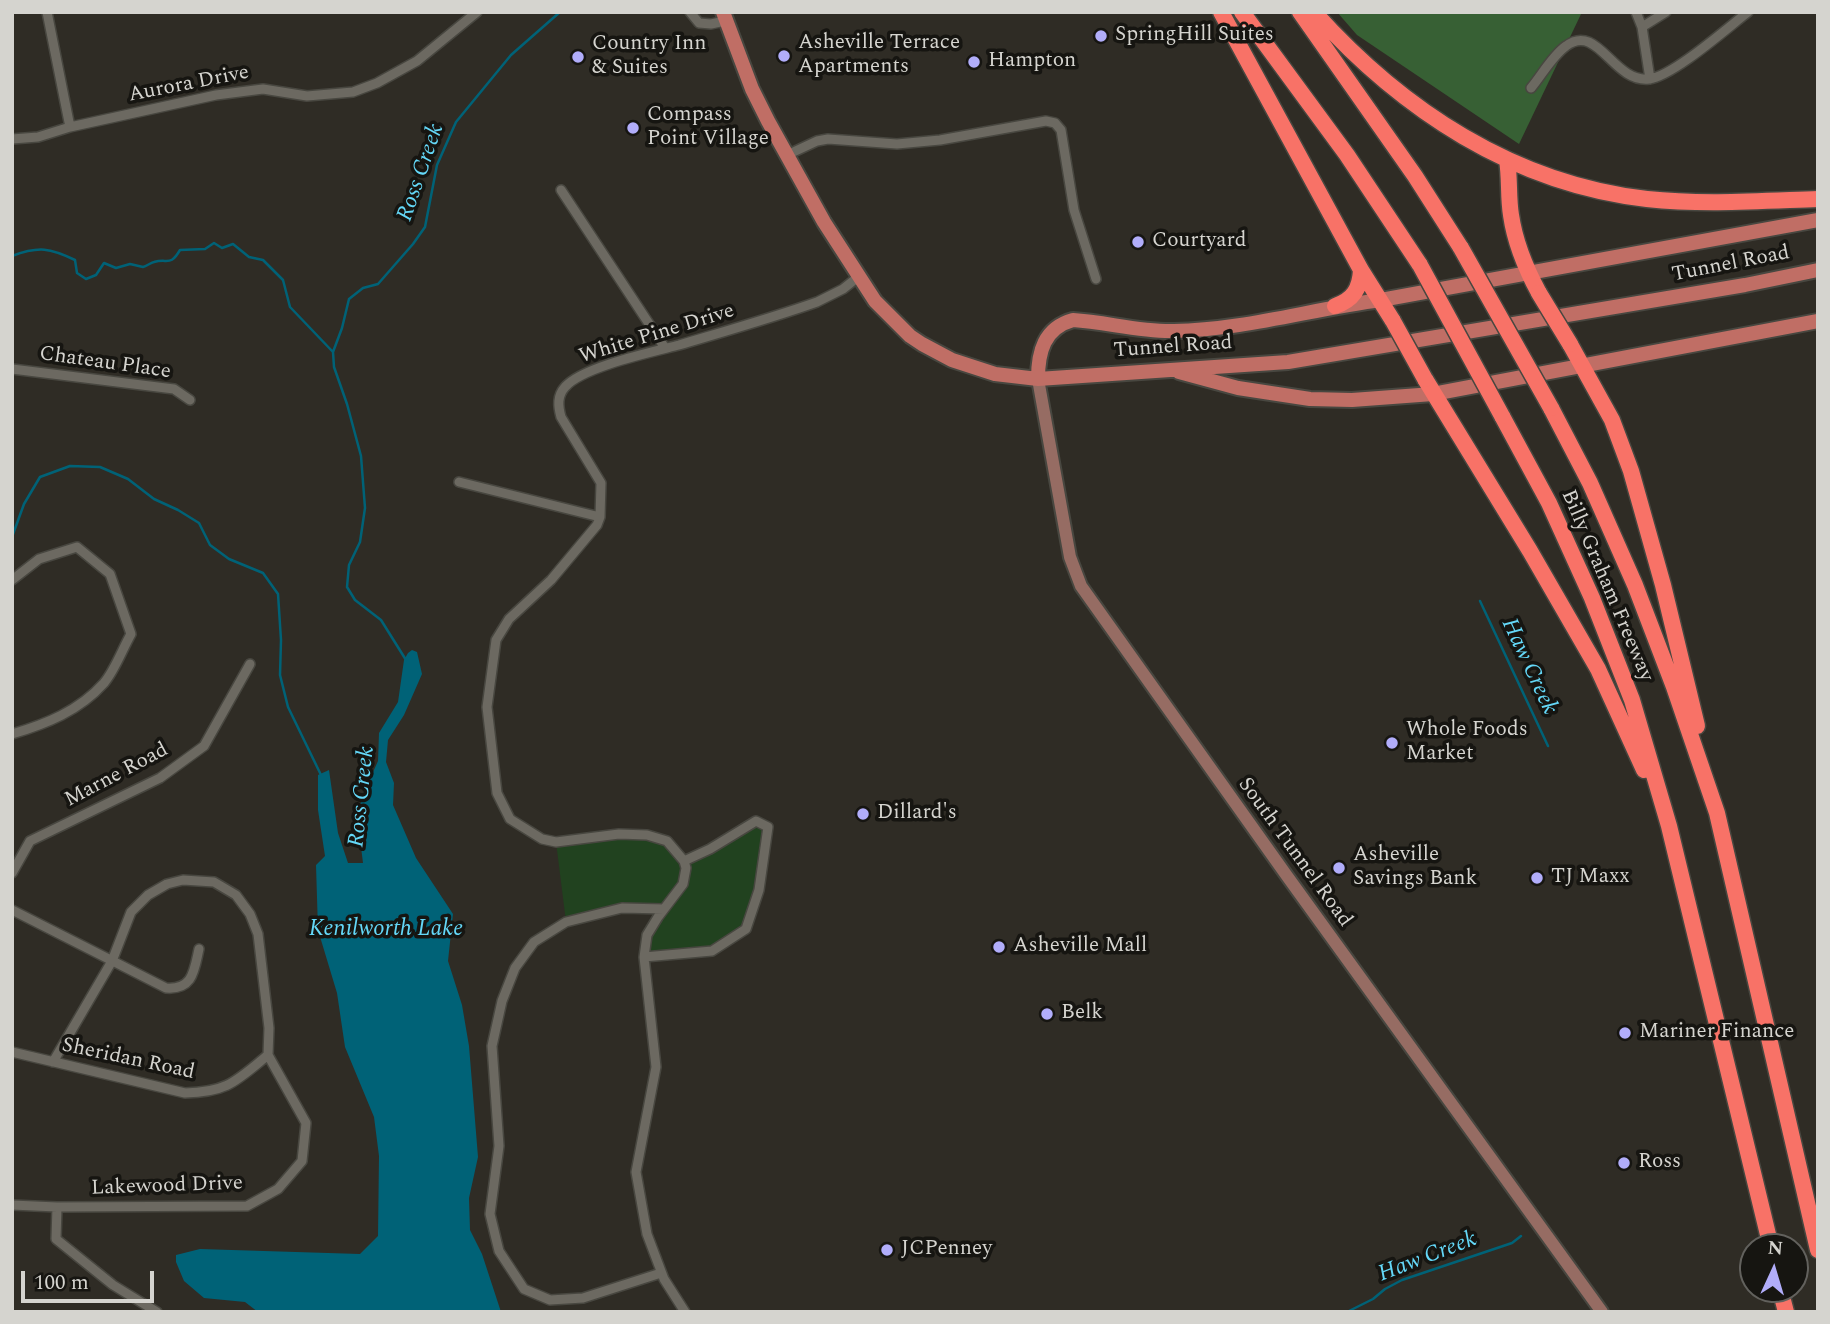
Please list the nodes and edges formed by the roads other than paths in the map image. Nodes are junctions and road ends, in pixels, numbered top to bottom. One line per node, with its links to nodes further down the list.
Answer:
1 (47, 12): 15 (street)
2 (477, 12): 15 (street, Aurora Drive)
3 (690, 12): 11 (street)
4 (1221, 12): 22 (highway)
5 (1242, 12): 43 (highway, Billy Graham Freeway, bridge)
6 (1300, 12): 42 (highway, Billy Graham Freeway, bridge)
7 (1314, 12): 18 (highway)
8 (1636, 12): 12 (street)
9 (1666, 12): 12 (street)
10 (1748, 12): 13 (street)
11 (724, 17): 17 (main road, Tunnel Road)
12 (1642, 27): 13 (street)
13 (1650, 79): 14 (street)
14 (1531, 88)
15 (70, 127): 16 (street, Aurora Drive)
16 (12, 139)
17 (787, 155): 25 (main road, Tunnel Road); 26 (street)
18 (1507, 160): 20 (highway); 24 (highway)
19 (561, 190): 30 (street)
20 (1818, 199)
21 (1818, 220): 24 (main road)
22 (1361, 270): 27 (highway); 28 (highway)
23 (1818, 270): 33 (main road, Tunnel Road)
24 (1528, 273): 27 (main road); 31 (highway, bridge)
25 (858, 277): 30 (street, White Pine Drive); 34 (main road, Tunnel Road)
26 (1096, 279)
27 (1381, 300): 28 (main road); 35 (highway, bridge)
28 (1335, 306): 34 (main road)
29 (1818, 321): 31 (main road)
30 (665, 348): 38 (street, White Pine Drive)
31 (1584, 366): 35 (main road); 42 (highway)
32 (12, 369): 36 (street, Chateau Place)
33 (1171, 369): 34 (main road, Tunnel Road); 35 (main road)
34 (1038, 379): 61 (main road, South Tunnel Road)
35 (1429, 387): 43 (highway)
36 (190, 400)
37 (459, 482): 38 (street)
38 (600, 517): 44 (street)
39 (12, 580): 41 (street)
40 (250, 664): 45 (street, Marne Road)
41 (12, 734)
42 (1717, 813): 57 (highway, Billy Graham Freeway)
43 (1669, 826): 56 (highway, Billy Graham Freeway)
44 (684, 860): 46 (street); 49 (street)
45 (12, 873)
46 (664, 909): 49 (street); 58 (street)
47 (12, 910): 50 (street)
48 (199, 949): 50 (street)
49 (644, 957): 58 (street)
50 (111, 961): 52 (street); 53 (street)
51 (12, 1052): 53 (street, Sheridan Road)
52 (268, 1055): 53 (street, Sheridan Road); 55 (street, Lakewood Drive)
53 (53, 1062)
54 (12, 1205): 55 (street, Lakewood Drive)
55 (57, 1208): 59 (street)
56 (1768, 1233)
57 (1818, 1250)
58 (661, 1273): 60 (street)
59 (157, 1312)
60 (685, 1312)
61 (1602, 1312)

